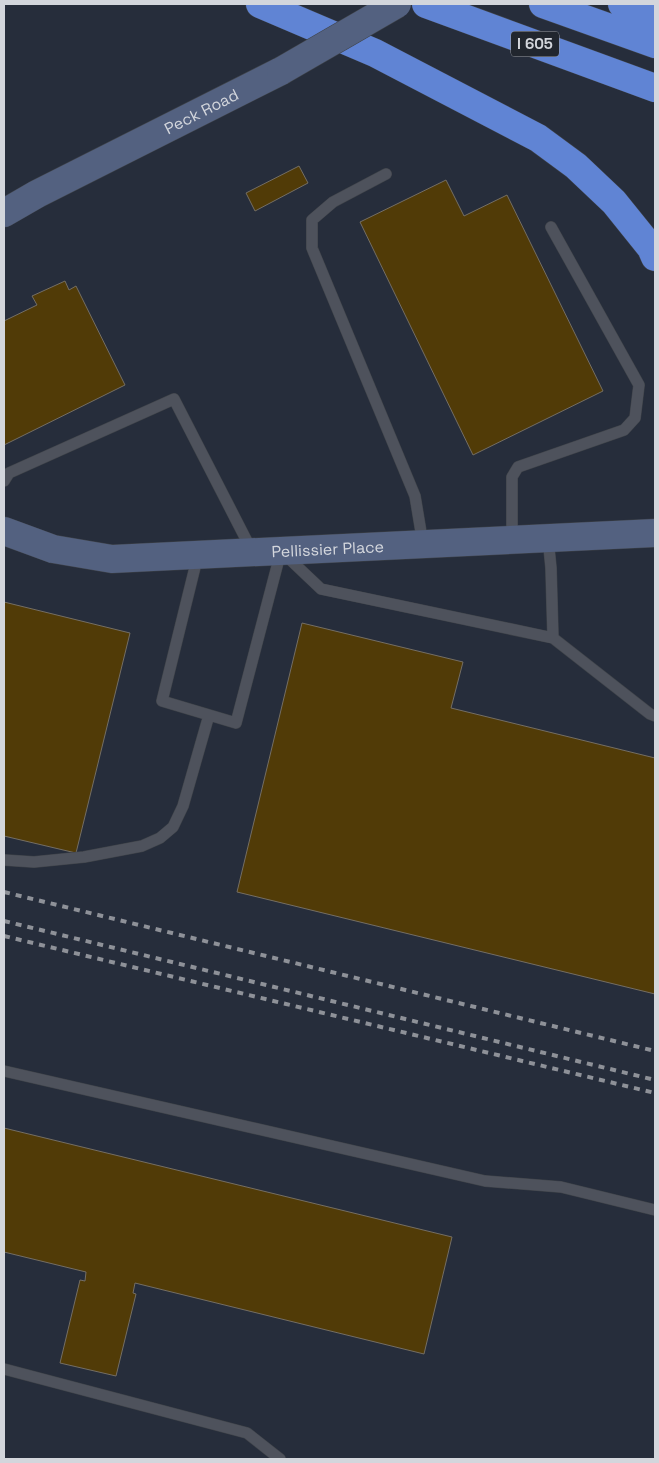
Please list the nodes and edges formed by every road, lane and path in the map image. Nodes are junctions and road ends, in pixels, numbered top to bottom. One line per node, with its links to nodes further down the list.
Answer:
1 (260, 4): 12 (highway)
2 (397, 4): 10 (main road, Peck Road, bridge)
3 (426, 4): 8 (highway, I 605)
4 (543, 4): 7 (highway)
5 (622, 4): 6 (highway)
6 (655, 16)
7 (655, 44)
8 (655, 88)
9 (386, 174): 18 (lane)
10 (4, 212)
11 (551, 227): 17 (lane)
12 (655, 257)
13 (4, 481): 20 (lane)
14 (4, 531): 21 (main road, Pellissier Place)
15 (655, 533): 16 (main road, Pellissier Place)
16 (548, 538): 17 (main road, Pellissier Place); 22 (lane)
17 (512, 540): 18 (main road, Pellissier Place)
18 (423, 544): 19 (main road, Pellissier Place)
19 (280, 551): 20 (main road, Pellissier Place); 22 (lane); 23 (lane)
20 (253, 552): 21 (main road, Pellissier Place)
21 (198, 555): 23 (lane)
22 (553, 638): 24 (lane)
23 (209, 715): 25 (lane)
24 (655, 716)
25 (4, 860)
26 (4, 1071): 27 (lane)
27 (655, 1210)
28 (4, 1369): 29 (lane)
29 (280, 1459)

